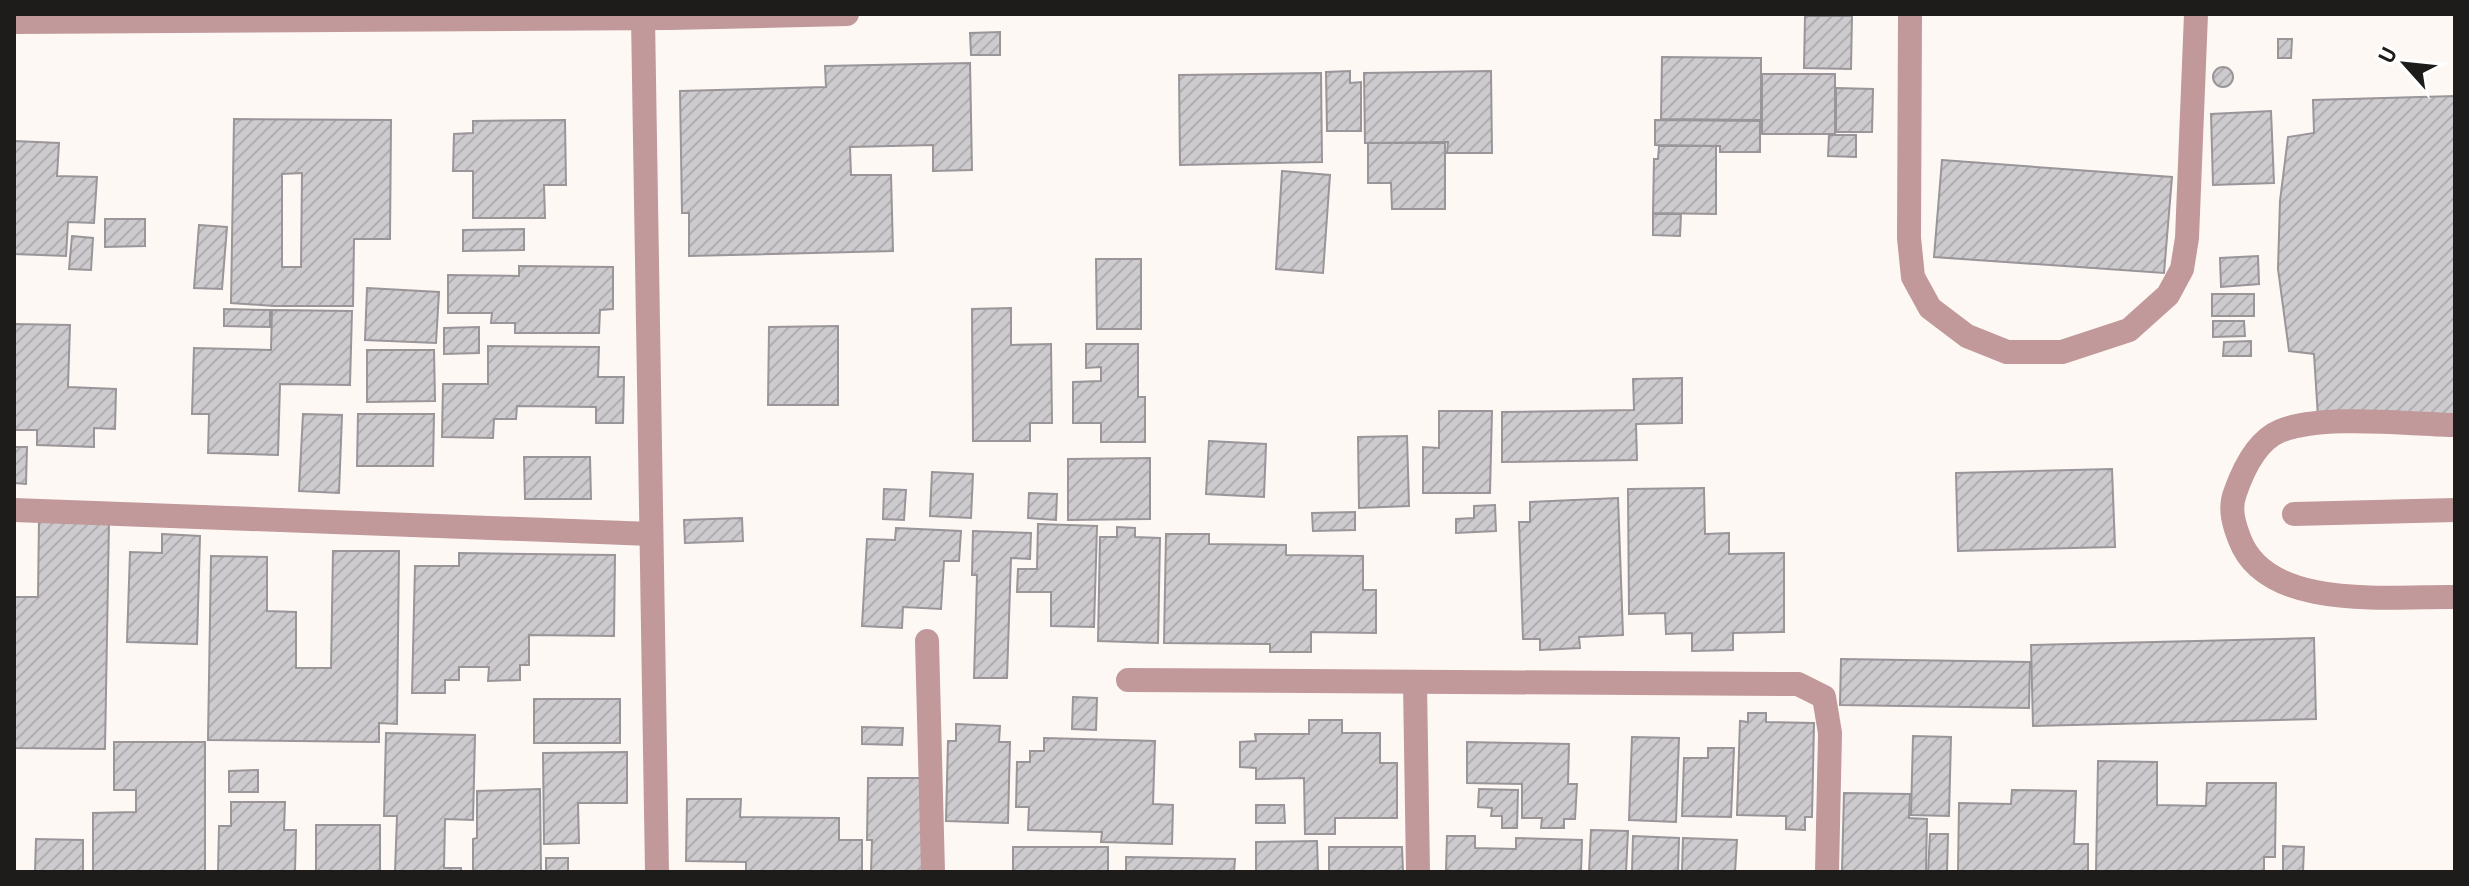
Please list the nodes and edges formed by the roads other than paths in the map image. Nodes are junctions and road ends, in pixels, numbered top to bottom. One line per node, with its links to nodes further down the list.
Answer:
1 (847, 14): 4 (street)
2 (1910, 14): 3 (street)
3 (2196, 14)
4 (672, 16): 5 (street)
5 (643, 18): 6 (street); 11 (street)
6 (14, 22)
7 (2455, 425): 12 (street)
8 (14, 510): 11 (street)
9 (2455, 510): 10 (street)
10 (2294, 514)
11 (651, 534): 16 (street)
12 (2455, 597)
13 (927, 641): 17 (street)
14 (1128, 680): 15 (street)
15 (1415, 683): 18 (street); 19 (street)
16 (657, 872)
17 (933, 872)
18 (1418, 872)
19 (1827, 872)

